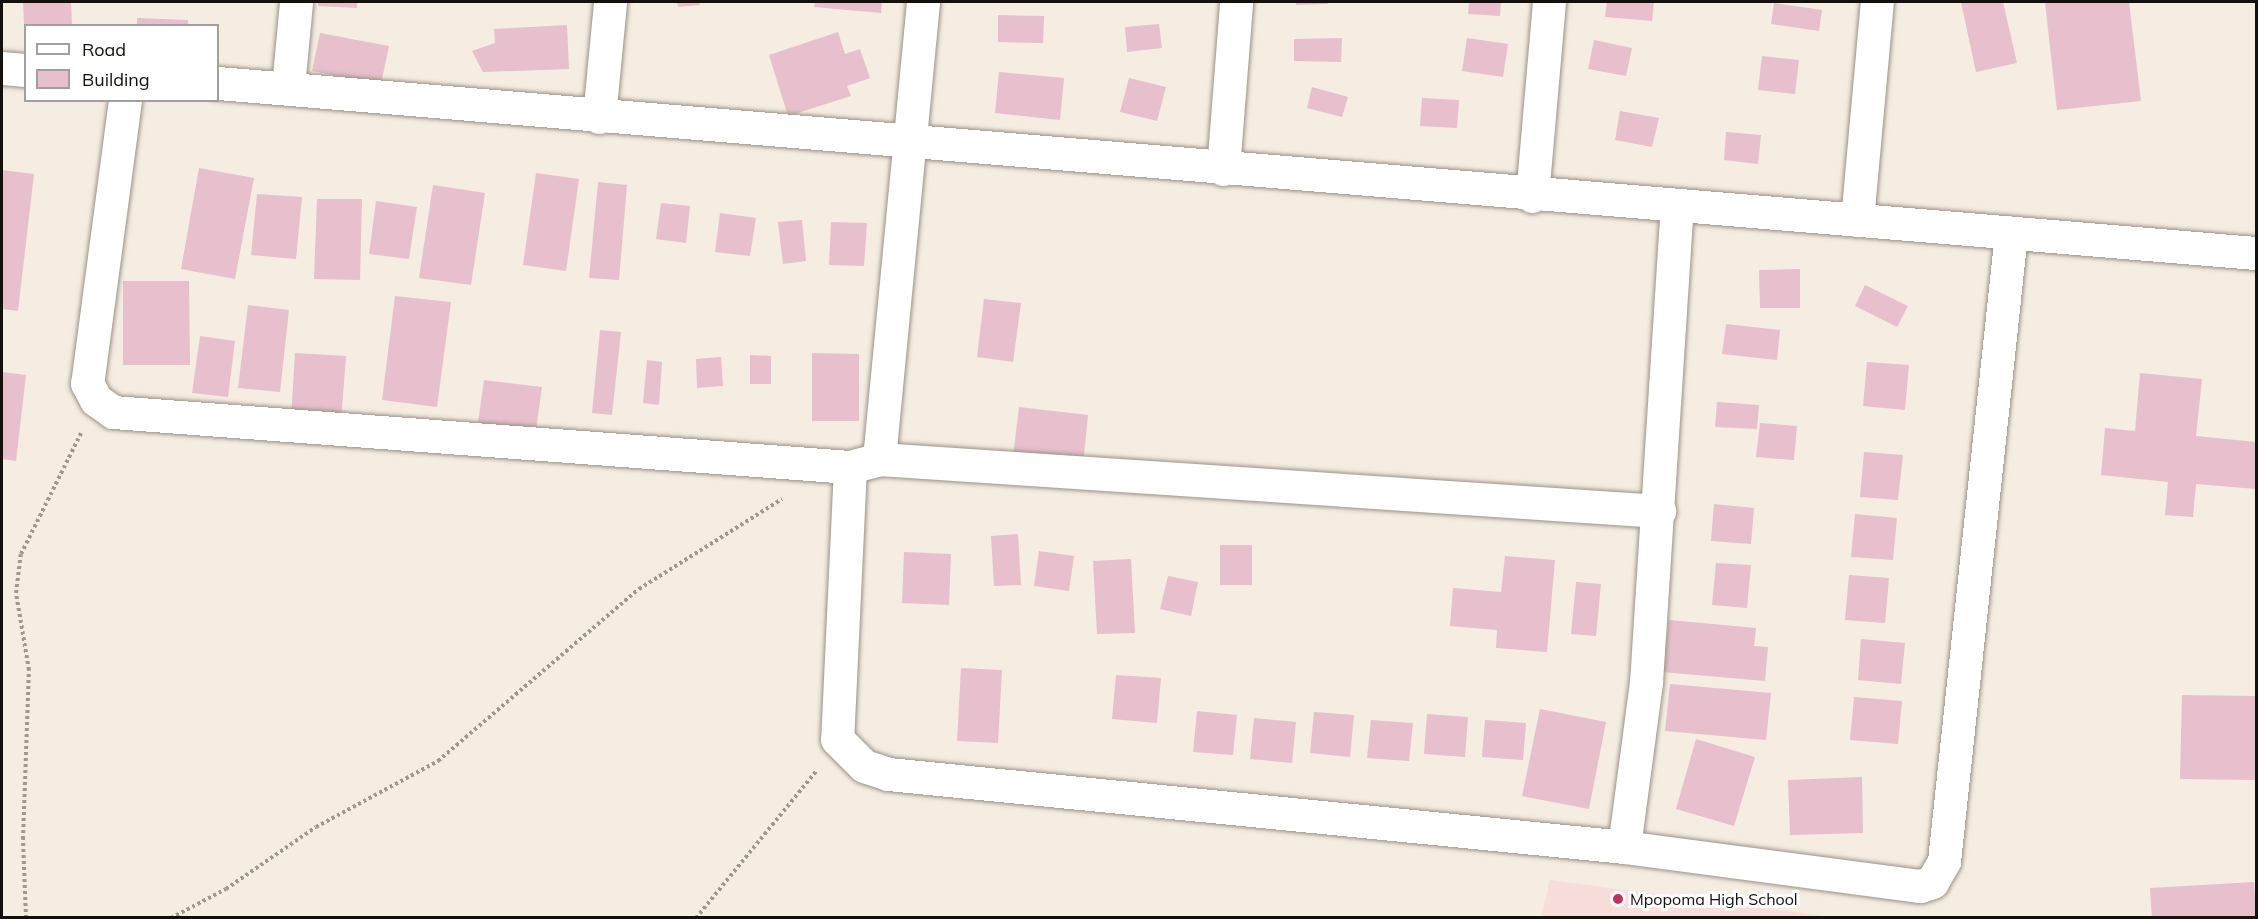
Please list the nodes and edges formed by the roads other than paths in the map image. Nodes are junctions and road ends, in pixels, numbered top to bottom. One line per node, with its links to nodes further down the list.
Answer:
1 (297, 2): 10 (street)
2 (610, 2): 12 (street)
3 (923, 2): 13 (street)
4 (1236, 2): 14 (street)
5 (1549, 2): 15 (street)
6 (1877, 2): 17 (street)
7 (2, 68): 8 (street)
8 (24, 70)
9 (219, 83): 10 (street)
10 (288, 87): 12 (street)
11 (125, 102): 20 (street)
12 (599, 117): 13 (street)
13 (911, 143): 14 (street); 20 (street)
14 (1223, 169): 15 (street)
15 (1532, 196): 16 (street)
16 (1677, 205): 17 (street); 21 (street)
17 (1857, 220): 18 (street)
18 (2011, 233): 19 (street); 22 (street)
19 (2256, 253)
20 (854, 465): 21 (street); 22 (street)
21 (1659, 511): 22 (street)
22 (1624, 847)

